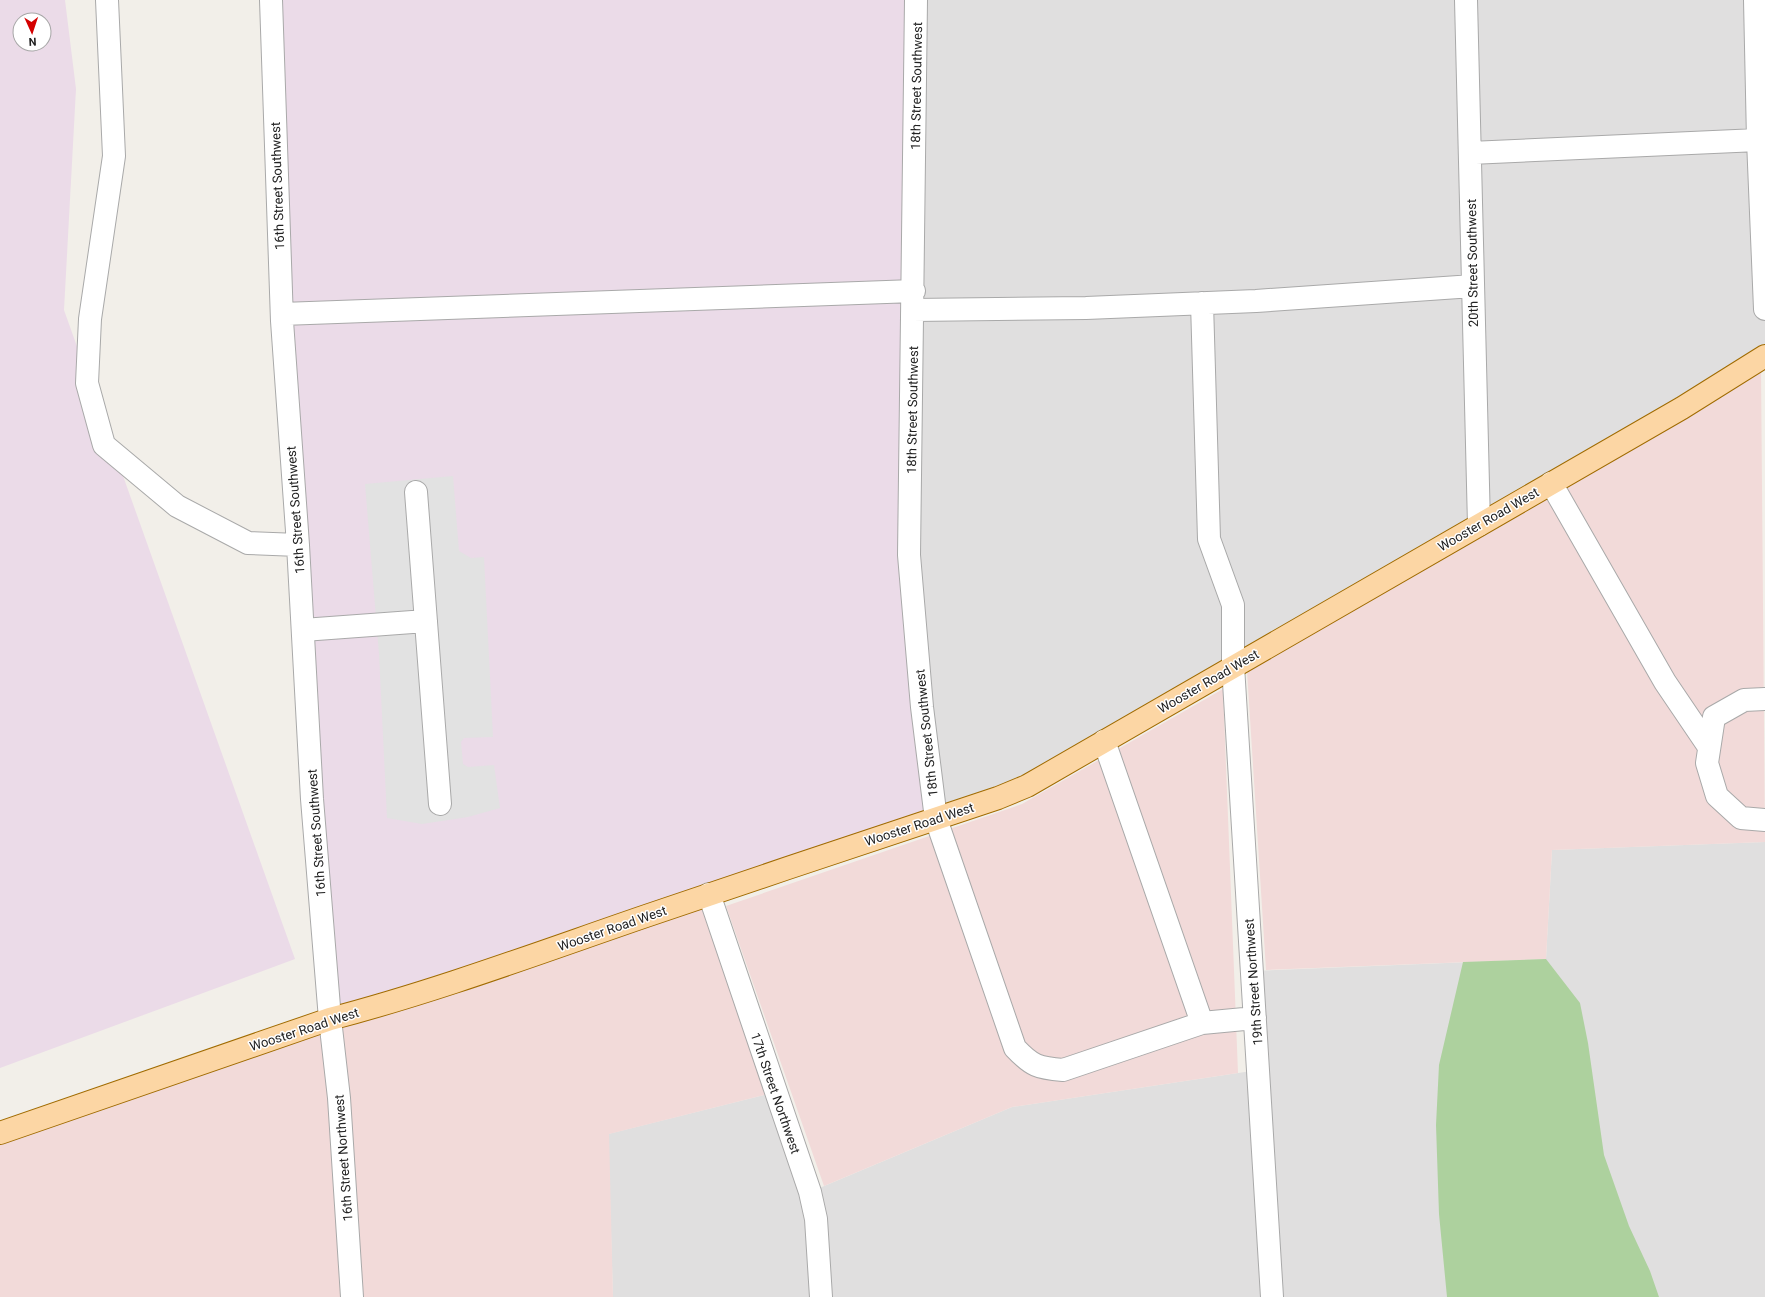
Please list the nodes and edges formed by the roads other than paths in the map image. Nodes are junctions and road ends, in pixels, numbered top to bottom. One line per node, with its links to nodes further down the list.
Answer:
1 (107, 0): 17 (street)
2 (271, 0): 12 (street, 16th Street Southwest)
3 (916, 0): 9 (street, 18th Street Southwest)
4 (1466, 0): 7 (street, 20th Street Southwest)
5 (1755, 0): 6 (street)
6 (1758, 140): 7 (street); 11 (street)
7 (1470, 153): 8 (street, 20th Street Southwest)
8 (1473, 286): 10 (street); 16 (street, 20th Street Southwest)
9 (913, 301): 10 (street); 12 (street); 25 (street, 18th Street Southwest)
10 (1202, 303): 20 (street, 19th Street Northwest)
11 (1765, 309)
12 (282, 314): 17 (street, 16th Street Southwest)
13 (1765, 356): 14 (main road, Wooster Road West)
14 (1551, 483): 16 (main road, Wooster Road West); 23 (street)
15 (416, 492): 18 (street)
16 (1479, 525): 20 (main road, Wooster Road West)
17 (298, 545): 19 (street, 16th Street Southwest)
18 (426, 622): 19 (street); 24 (street)
19 (303, 630): 29 (street, 16th Street Southwest)
20 (1233, 666): 22 (main road, Wooster Road West); 28 (street, 19th Street Northwest)
21 (1765, 699): 23 (street)
22 (1104, 741): 25 (main road, Wooster Road West); 30 (street)
23 (1709, 747): 26 (street)
24 (440, 804)
25 (936, 819): 27 (main road, Wooster Road West); 30 (street, 18th Street Southwest)
26 (1765, 820)
27 (709, 894): 29 (main road, Wooster Road West); 33 (street, 17th Street Northwest)
28 (1255, 1018): 30 (street); 34 (street, 19th Street Northwest)
29 (330, 1019): 31 (main road, Wooster Road West); 32 (street, 16th Street Northwest)
30 (1202, 1023)
31 (0, 1133)
32 (352, 1297)
33 (821, 1297)
34 (1272, 1297)

